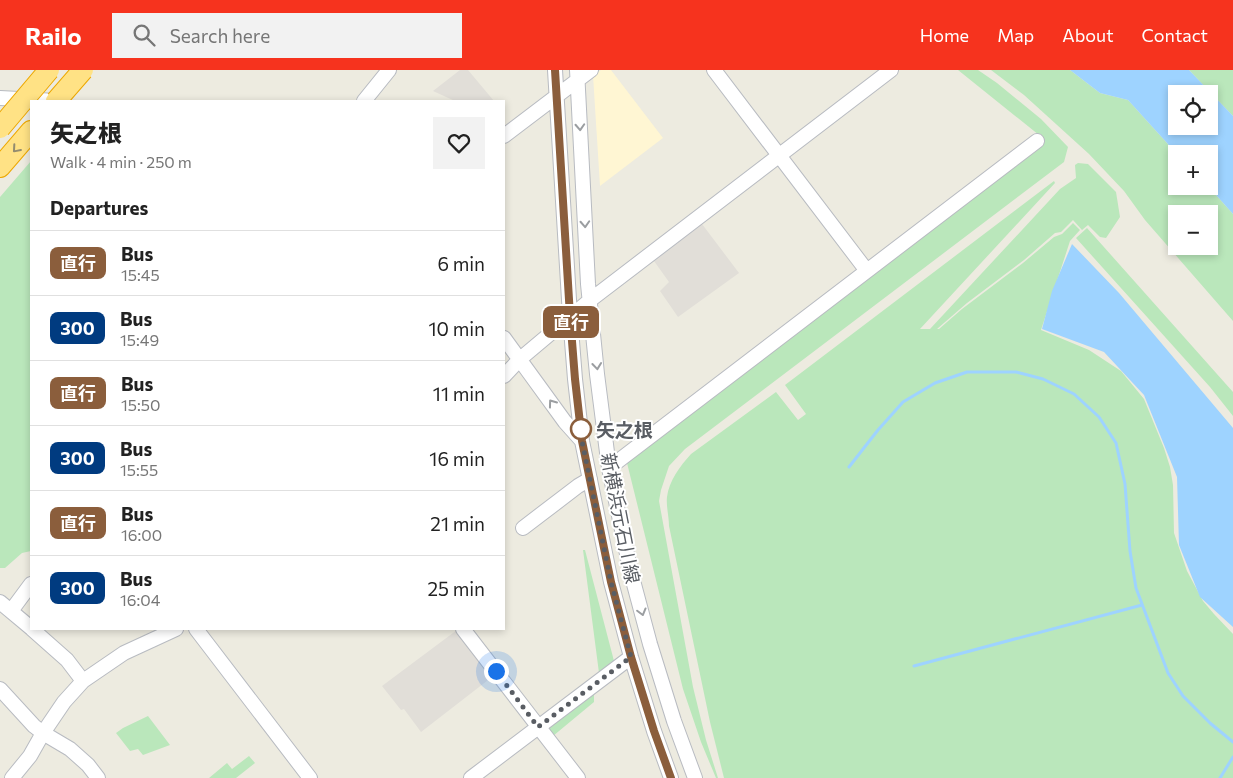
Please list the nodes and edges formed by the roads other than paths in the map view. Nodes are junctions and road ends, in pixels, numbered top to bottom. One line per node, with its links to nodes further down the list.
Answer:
1 (50, 70): 14 (highway, bridge)
2 (83, 70): 12 (highway, bridge)
3 (389, 70): 13 (street)
4 (555, 70): 9 (street, 新横浜元石川線)
5 (591, 70): 8 (street)
6 (714, 70): 18 (street)
7 (891, 70): 18 (street)
8 (577, 75): 9 (street); 21 (street, 新横浜元石川線, one-way to 21)
9 (557, 96): 16 (street); 22 (street, 新横浜元石川線)
10 (0, 98): 11 (street)
11 (38, 100)
12 (58, 100)
13 (365, 100)
14 (0, 128)
15 (30, 132): 19 (highway, one-way to 19)
16 (505, 135)
17 (1037, 141): 20 (street)
18 (779, 156): 20 (street); 21 (street)
19 (0, 167)
20 (867, 271): 27 (street)
21 (589, 300): 22 (street); 27 (street, 新横浜元石川線, one-way to 27)
22 (570, 316): 24 (street); 26 (street, 新横浜元石川線)
23 (505, 339): 24 (street)
24 (520, 359): 25 (street); 26 (street, one-way to 24)
25 (505, 375)
26 (582, 441): 28 (street, 新横浜元石川線)
27 (609, 468): 48 (street, 新横浜元石川線, one-way to 48)
28 (590, 479): 29 (street); 37 (street, 新横浜元石川線)
29 (523, 528)
30 (30, 585): 31 (street)
31 (5, 606): 32 (street)
32 (30, 628)
33 (32, 630): 38 (street)
34 (174, 630): 38 (street)
35 (197, 630): 44 (street)
36 (465, 630): 40 (street)
37 (631, 657): 40 (street); 47 (street, 新横浜元石川線)
38 (83, 681): 41 (street)
39 (0, 689): 41 (street)
40 (538, 727): 45 (street); 46 (street)
41 (43, 733): 42 (street); 43 (street)
42 (12, 778)
43 (98, 778)
44 (310, 778)
45 (472, 778)
46 (578, 778)
47 (671, 778)
48 (695, 778)

